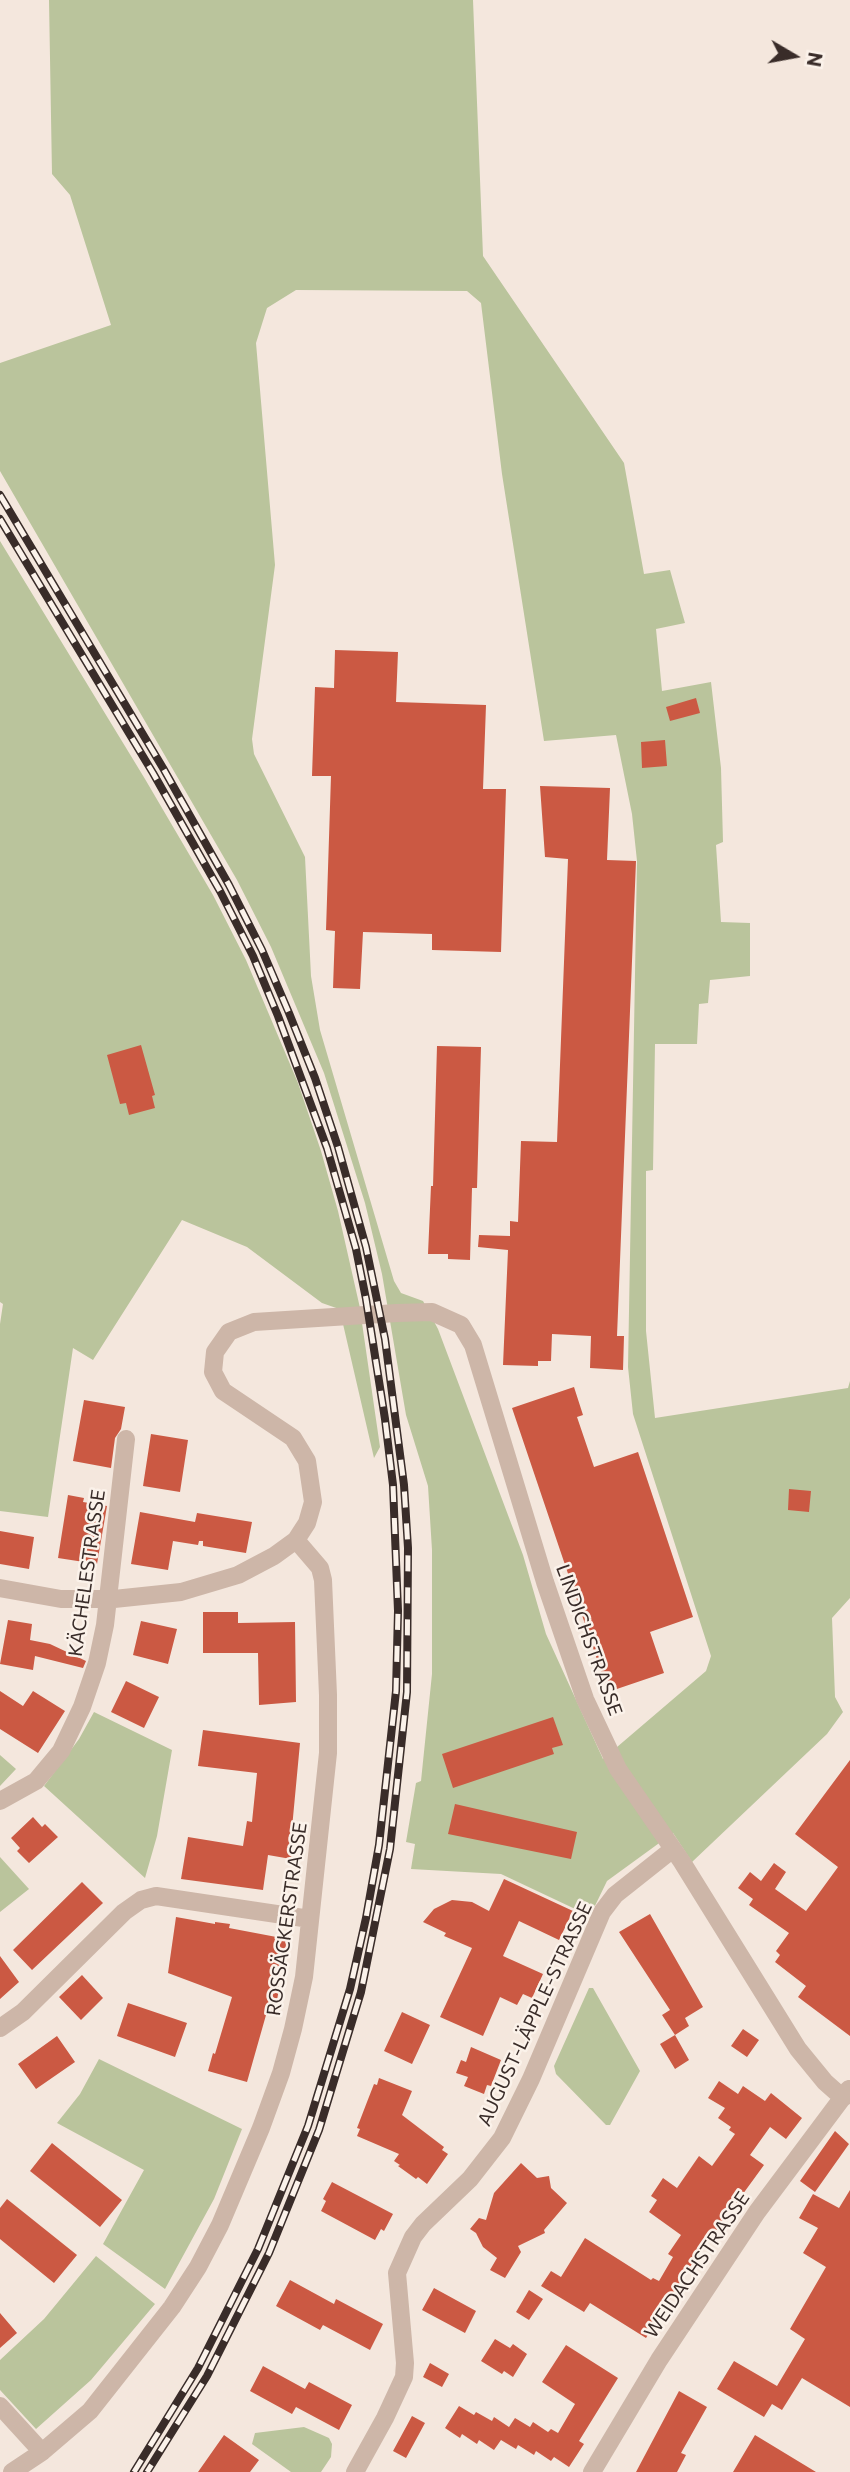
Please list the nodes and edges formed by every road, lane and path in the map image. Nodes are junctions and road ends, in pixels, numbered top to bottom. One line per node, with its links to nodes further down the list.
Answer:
1 (126, 1439): 4 (street, KÄCHELESTRASSE)
2 (296, 1540): 4 (street); 6 (street, LINDICHSTRASSE); 7 (street, ROSSÄCKERSTRASSE)
3 (0, 1588): 4 (street)
4 (106, 1599): 5 (street, KÄCHELESTRASSE)
5 (0, 1801)
6 (673, 1849): 9 (street, LINDICHSTRASSE); 13 (street, AUGUST-LÄPPLE-STRASSE)
7 (310, 1919): 8 (street); 11 (street, ROSSÄCKERSTRASSE)
8 (0, 2028)
9 (846, 2093): 14 (street, WEIDACHSTRASSE)
10 (0, 2406): 11 (street)
11 (42, 2452): 12 (street, ROSSÄCKERSTRASSE)
12 (12, 2472)
13 (355, 2472)
14 (592, 2472)

